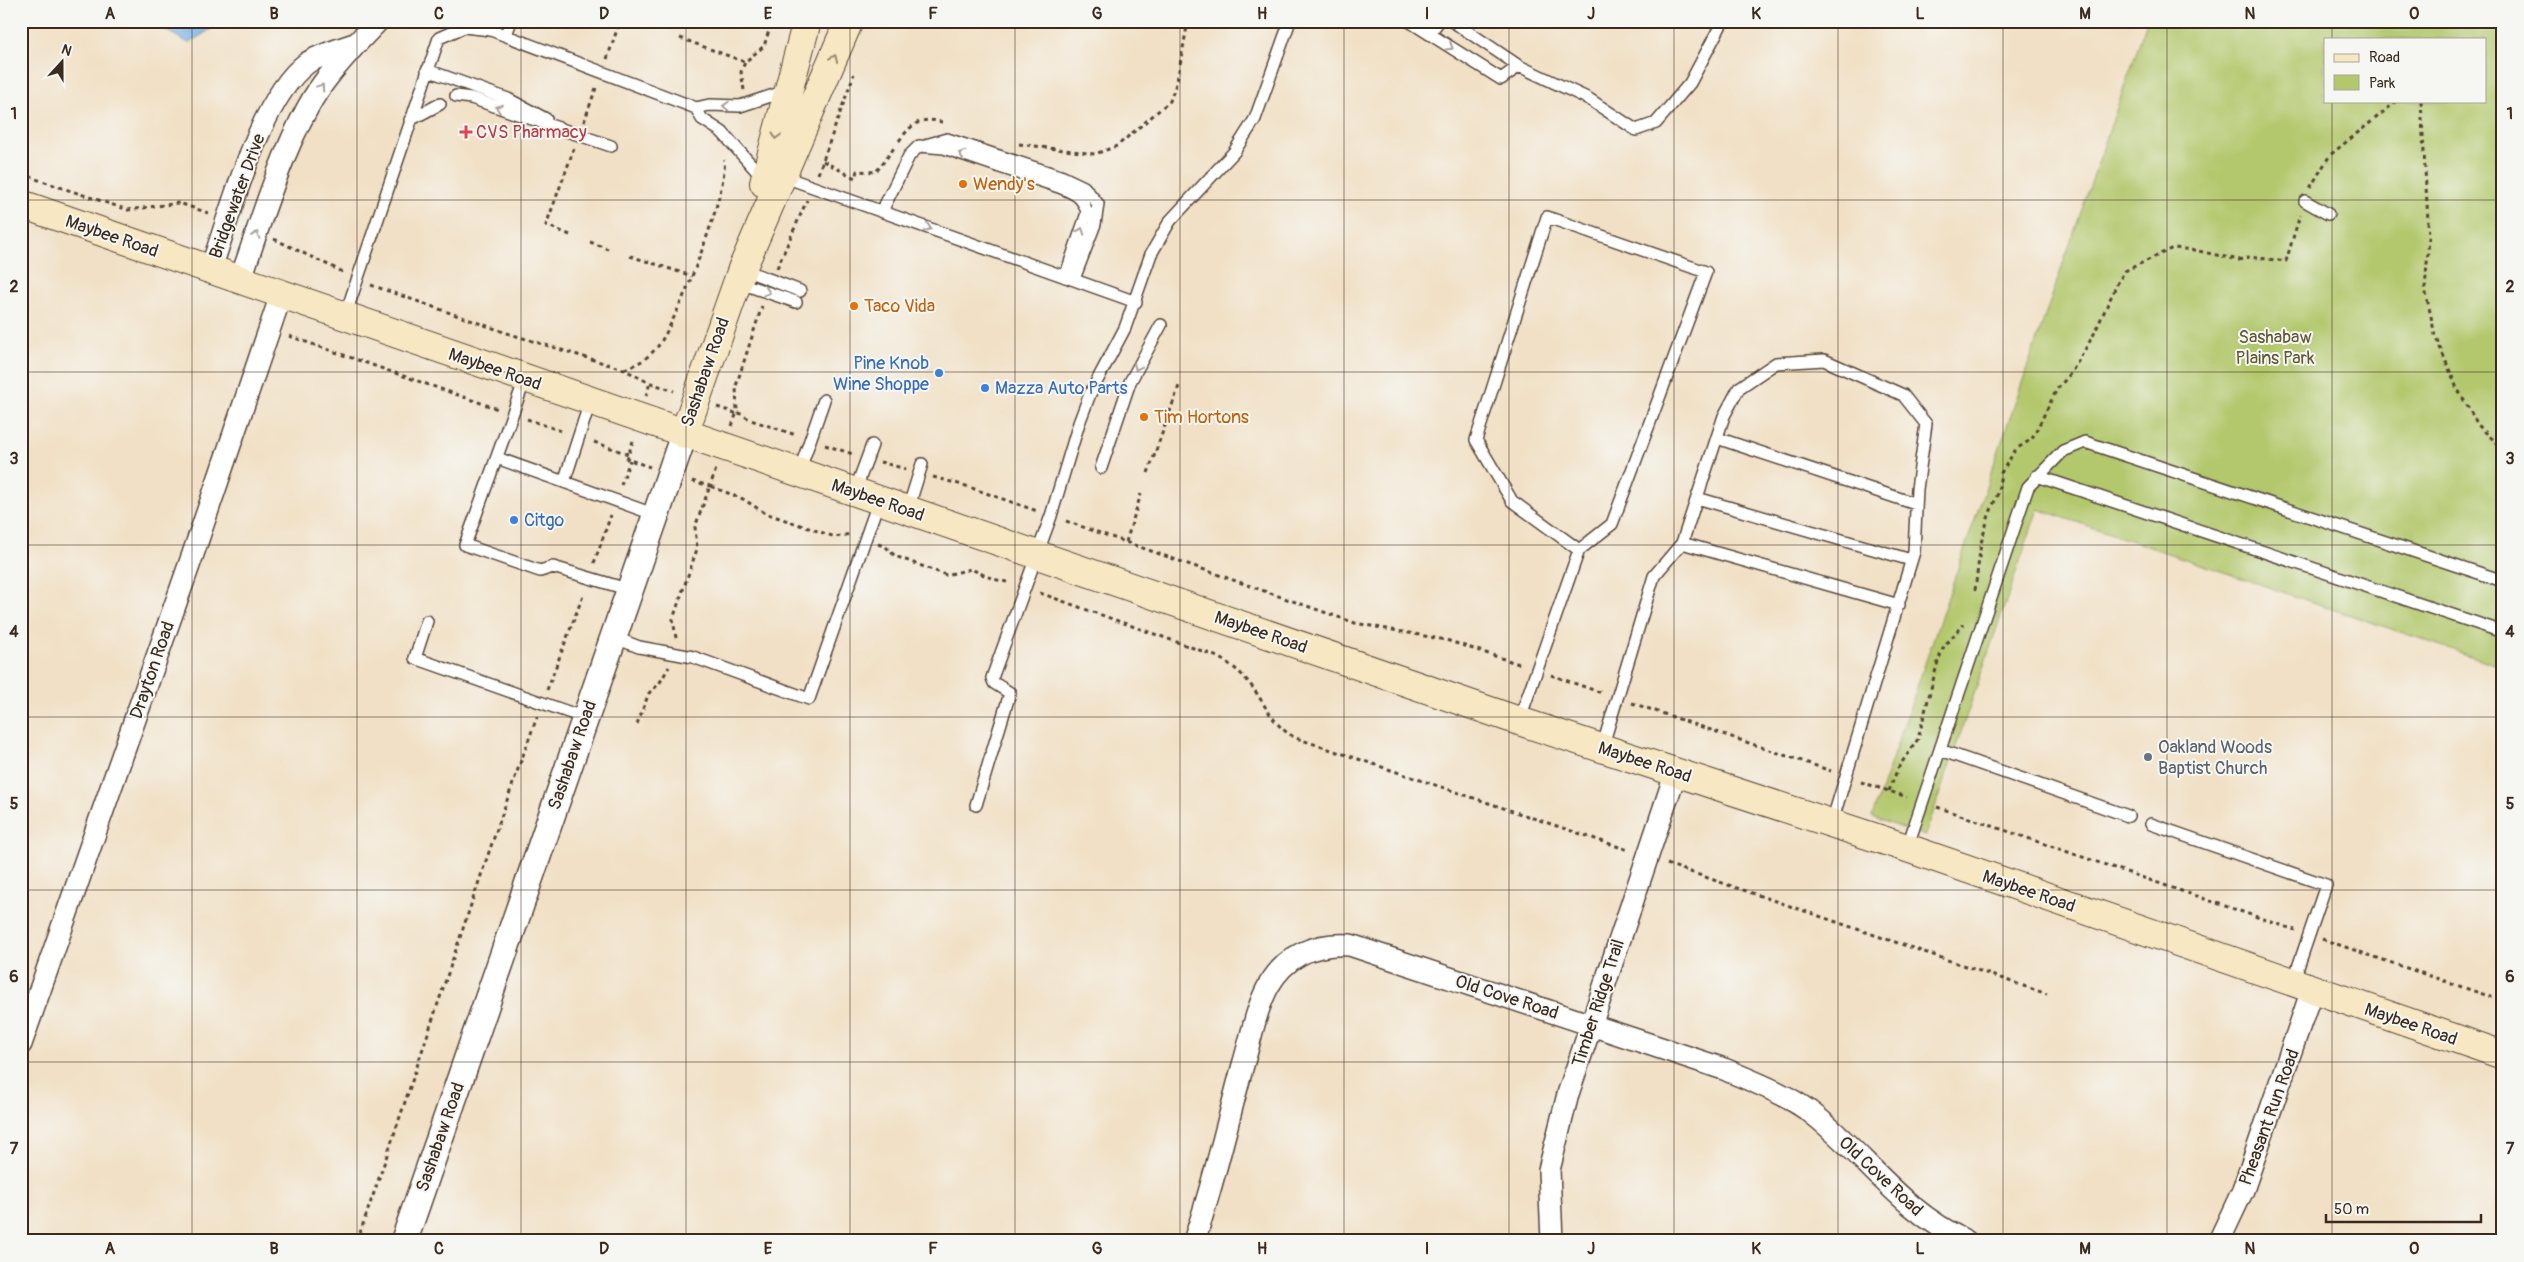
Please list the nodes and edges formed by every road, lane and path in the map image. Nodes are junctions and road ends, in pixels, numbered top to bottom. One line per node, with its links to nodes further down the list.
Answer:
1 (378, 21): 17 (street, Bridgewater Drive)
2 (511, 21): 15 (lane)
3 (620, 21): 18 (path)
4 (772, 21): 19 (path)
5 (806, 21): 23 (main road, Sashabaw Road)
6 (849, 21): 40 (main road, Sashabaw Road, one-way to 6)
7 (1188, 21): 36 (path)
8 (1290, 21): 61 (lane)
9 (1409, 21): 14 (lane)
10 (1439, 21): 14 (lane)
11 (1452, 21): 20 (lane)
12 (1723, 21): 20 (lane)
13 (466, 24): 15 (lane); 21 (lane)
14 (1429, 34): 20 (lane, one-way to 20)
15 (506, 35): 29 (lane)
16 (680, 38): 19 (path)
17 (356, 43): 31 (street, Bridgewater Drive); 34 (street, Bridgewater Drive, one-way to 17)
18 (609, 54)
19 (745, 62): 28 (path)
20 (1519, 66)
21 (427, 70): 30 (lane); 33 (lane)
22 (855, 73): 38 (path)
23 (788, 90): 28 (lane); 40 (main road, Sashabaw Road, one-way to 40)
24 (456, 96): 33 (lane, one-way to 24)
25 (2396, 102): 42 (path)
26 (2421, 102): 75 (path)
27 (440, 104): 30 (lane)
28 (740, 106): 29 (lane, one-way to 29)
29 (696, 108): 35 (lane)
30 (410, 120): 56 (lane)
31 (264, 121): 34 (street, Bridgewater Drive); 46 (street, Bridgewater Drive)
32 (948, 124): 38 (path)
33 (562, 129): 37 (lane)
34 (295, 134): 48 (street, Bridgewater Drive)
35 (729, 139): 40 (lane); 54 (path)
36 (1014, 142)
37 (611, 146)
38 (822, 161): 41 (path)
39 (21, 174): 46 (path)
40 (773, 178): 41 (lane); 55 (main road, Sashabaw Road)
41 (813, 187): 44 (lane)
42 (2305, 201): 45 (lane); 102 (path)
43 (21, 204): 53 (main road, Maybee Road)
44 (882, 212): 57 (lane, one-way to 57); 57 (lane)
45 (2328, 214)
46 (228, 220): 53 (street, Bridgewater Drive)
47 (546, 226): 49 (path)
48 (258, 231): 56 (path); 58 (street, Bridgewater Drive, one-way to 48)
49 (570, 235)
50 (590, 242): 51 (path)
51 (608, 249)
52 (630, 256): 54 (path)
53 (210, 270): 58 (main road, Maybee Road)
54 (692, 276): 65 (path)
55 (739, 276): 60 (lane); 72 (main road, Sashabaw Road)
56 (356, 278): 62 (lane); 65 (path)
57 (1069, 278): 61 (lane)
58 (240, 281): 59 (main road, Maybee Road)
59 (280, 295): 62 (main road, Maybee Road); 64 (street, Drayton Road)
60 (798, 296)
61 (1136, 302): 92 (lane)
62 (344, 317): 67 (main road, Maybee Road)
63 (1161, 325): 78 (lane, one-way to 78)
64 (269, 329): 66 (path); 132 (street, Drayton Road)
65 (623, 369): 68 (path)
66 (392, 373)
67 (525, 380): 71 (main road, Maybee Road); 76 (lane)
68 (648, 382)
69 (1179, 386): 80 (path)
70 (824, 400): 79 (lane)
71 (590, 402): 72 (main road, Maybee Road); 82 (lane)
72 (684, 434): 79 (main road, Maybee Road); 91 (street, Sashabaw Road)
73 (1717, 438): 88 (lane); 89 (lane); 89 (lane)
74 (872, 446): 87 (lane)
75 (2503, 449)
76 (497, 458): 82 (lane); 101 (lane)
77 (922, 464): 90 (lane)
78 (1101, 468)
79 (799, 472): 87 (main road, Maybee Road)
80 (1148, 473)
81 (2037, 476): 99 (lane); 106 (lane); 116 (lane)
82 (564, 482): 91 (lane)
83 (700, 484): 84 (path)
84 (710, 486): 93 (path); 108 (path)
85 (966, 486): 92 (path)
86 (1142, 494): 94 (path)
87 (867, 496): 90 (main road, Maybee Road); 93 (lane)
88 (1697, 498): 95 (lane); 98 (lane)
89 (1916, 504): 98 (lane)
90 (908, 510): 97 (main road, Maybee Road)
91 (656, 515): 101 (street, Sashabaw Road)
92 (1051, 516): 94 (path); 97 (lane)
93 (865, 540): 100 (path); 108 (lane)
94 (1126, 542): 109 (path)
95 (1682, 543): 103 (lane); 110 (lane)
96 (1579, 550): 96 (lane); 109 (lane)
97 (1037, 554): 100 (lane); 113 (main road, Maybee Road)
98 (1912, 560): 103 (lane)
99 (2503, 581)
100 (1025, 587): 121 (lane); 126 (path)
101 (630, 590): 107 (street, Sashabaw Road)
102 (1974, 599)
103 (1899, 605): 118 (lane)
104 (1968, 620): 119 (path)
105 (427, 621): 111 (lane)
106 (2503, 632)
107 (613, 637): 108 (lane); 112 (street, Sashabaw Road)
108 (674, 654): 114 (path)
109 (1537, 670): 110 (path); 113 (lane)
110 (1617, 698): 115 (lane); 118 (path)
111 (542, 703): 112 (lane); 135 (path)
112 (585, 718): 136 (street, Sashabaw Road)
113 (1519, 721): 115 (main road, Maybee Road)
114 (637, 724)
115 (1602, 748): 117 (main road, Maybee Road)
116 (1940, 750): 120 (lane); 122 (lane)
117 (1676, 772): 123 (main road, Maybee Road); 126 (street, Timber Ridge Trail)
118 (1846, 776): 119 (path); 123 (lane)
119 (1889, 791): 120 (path)
120 (1922, 802): 125 (lane); 127 (path)
121 (976, 806)
122 (2128, 816)
123 (1832, 822): 125 (main road, Maybee Road)
124 (2151, 824): 127 (lane)
125 (1907, 848): 128 (main road, Maybee Road)
126 (1647, 857): 129 (path); 131 (street, Timber Ridge Trail)
127 (2309, 935): 128 (lane); 130 (path)
128 (2302, 987): 133 (main road, Maybee Road); 134 (street, Pheasant Run Road)
129 (2047, 994)
130 (2503, 1001)
131 (1591, 1025): 137 (street, Old Cove Road); 138 (street, Timber Ridge Trail); 139 (street, Old Cove Road)
132 (21, 1044)
133 (2503, 1055)
134 (2225, 1239)
135 (357, 1241)
136 (404, 1241)
137 (1194, 1241)
138 (1552, 1241)
139 (1966, 1241)

